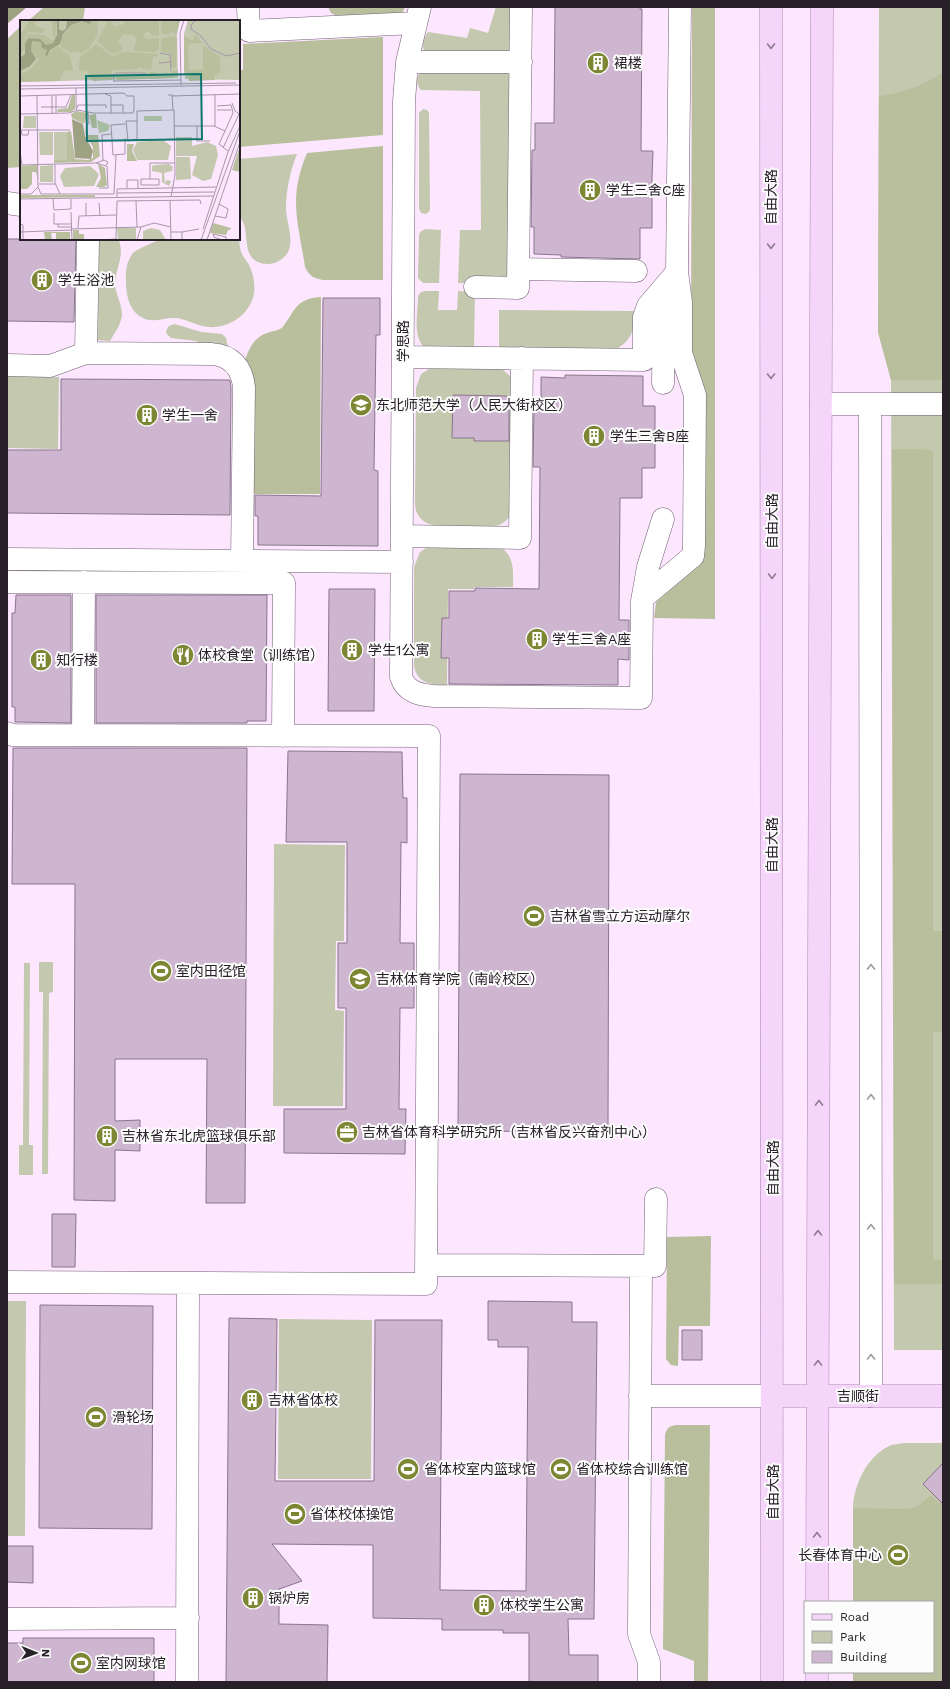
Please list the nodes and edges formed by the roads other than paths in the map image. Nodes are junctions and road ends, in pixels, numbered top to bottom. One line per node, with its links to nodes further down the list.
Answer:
1 (248, 7): 6 (street)
2 (521, 7): 8 (street)
3 (680, 7): 14 (street)
4 (771, 7): 41 (main road, 自由大路, one-way to 41)
5 (822, 7): 21 (main road)
6 (418, 15): 7 (street, 学思路)
7 (407, 62): 8 (street); 17 (street, 学思路)
8 (521, 62): 12 (street)
9 (7, 203): 10 (street)
10 (20, 205)
11 (88, 240): 16 (street)
12 (519, 270): 13 (street); 15 (street)
13 (636, 271)
14 (677, 272): 18 (street); 20 (street); 31 (street)
15 (475, 287)
16 (86, 353): 19 (street); 27 (street)
17 (403, 357): 18 (street); 25 (street, 学思路)
18 (522, 358): 25 (street)
19 (7, 365)
20 (663, 383)
21 (821, 404): 22 (street); 42 (main road, one-way to 21)
22 (870, 404): 23 (street); 43 (street, one-way to 22)
23 (943, 404)
24 (663, 519): 31 (street)
25 (402, 536): 28 (street, 学思路)
26 (7, 559): 27 (street)
27 (242, 561): 28 (street)
28 (402, 562): 31 (street, 学思路)
29 (7, 582): 30 (street)
30 (84, 582): 33 (street); 34 (street)
31 (642, 601)
32 (7, 733): 33 (street)
33 (83, 735): 34 (street)
34 (283, 736): 36 (street)
35 (656, 1199): 37 (street)
36 (426, 1265): 37 (street); 39 (street)
37 (641, 1266): 40 (street)
38 (7, 1282): 39 (street)
39 (188, 1283): 46 (street)
40 (640, 1396): 41 (street); 49 (street)
41 (773, 1396): 42 (main road, 吉顺街); 50 (main road, 自由大路)
42 (818, 1396): 43 (main road, 吉顺街); 45 (main road, one-way to 42)
43 (871, 1396): 44 (main road, 吉顺街)
44 (943, 1396)
45 (817, 1601)
46 (188, 1618): 47 (street); 48 (street)
47 (7, 1620)
48 (187, 1682)
49 (649, 1682)
50 (772, 1682)

